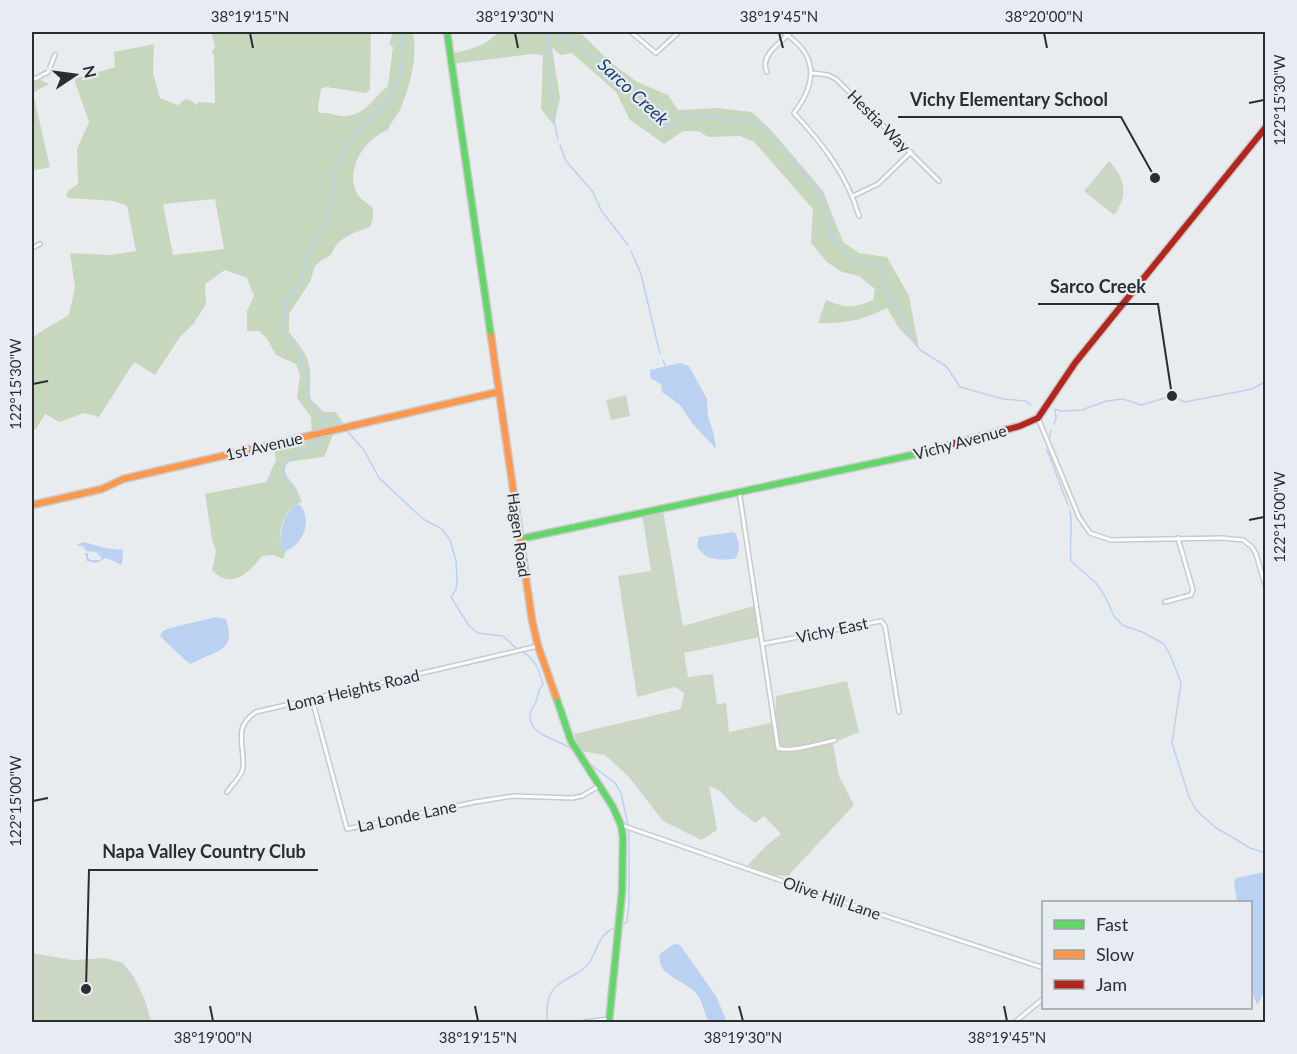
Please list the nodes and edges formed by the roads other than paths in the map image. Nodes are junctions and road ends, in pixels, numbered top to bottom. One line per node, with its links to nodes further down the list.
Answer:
1 (447, 32): 17 (street, Hagen Road)
2 (631, 32): 3 (street)
3 (679, 32)
4 (782, 32): 5 (street)
5 (789, 33): 7 (street); 8 (street)
6 (55, 55): 9 (street)
7 (767, 72)
8 (812, 73): 11 (street, Hestia Way); 13 (street)
9 (32, 76)
10 (1266, 127): 18 (street)
11 (911, 152): 12 (street, Hestia Way); 13 (street)
12 (939, 181)
13 (853, 196): 14 (street)
14 (859, 216)
15 (39, 244): 16 (street)
16 (32, 248)
17 (498, 392): 20 (street, 1st Avenue); 22 (street, Hagen Road)
18 (1038, 418): 19 (street, Vichy Avenue); 21 (street)
19 (739, 491): 22 (street, Vichy Avenue); 25 (street)
20 (32, 505)
21 (1178, 538): 23 (street); 24 (street)
22 (520, 539): 26 (street, Hagen Road)
23 (1266, 588)
24 (1165, 602)
25 (762, 644): 28 (street, Vichy East); 29 (street)
26 (538, 646): 27 (street, Loma Heights Road); 30 (street, Hagen Road)
27 (312, 699): 30 (street, La Londe Lane); 31 (street, Loma Heights Road)
28 (899, 712)
29 (835, 740)
30 (599, 786): 32 (street, Hagen Road)
31 (227, 792)
32 (621, 825): 33 (street, Olive Hill Lane); 35 (street, Hagen Road)
33 (1042, 967)
34 (1042, 1000): 37 (street)
35 (609, 1021): 36 (street)
36 (585, 1023)
37 (1015, 1023)

